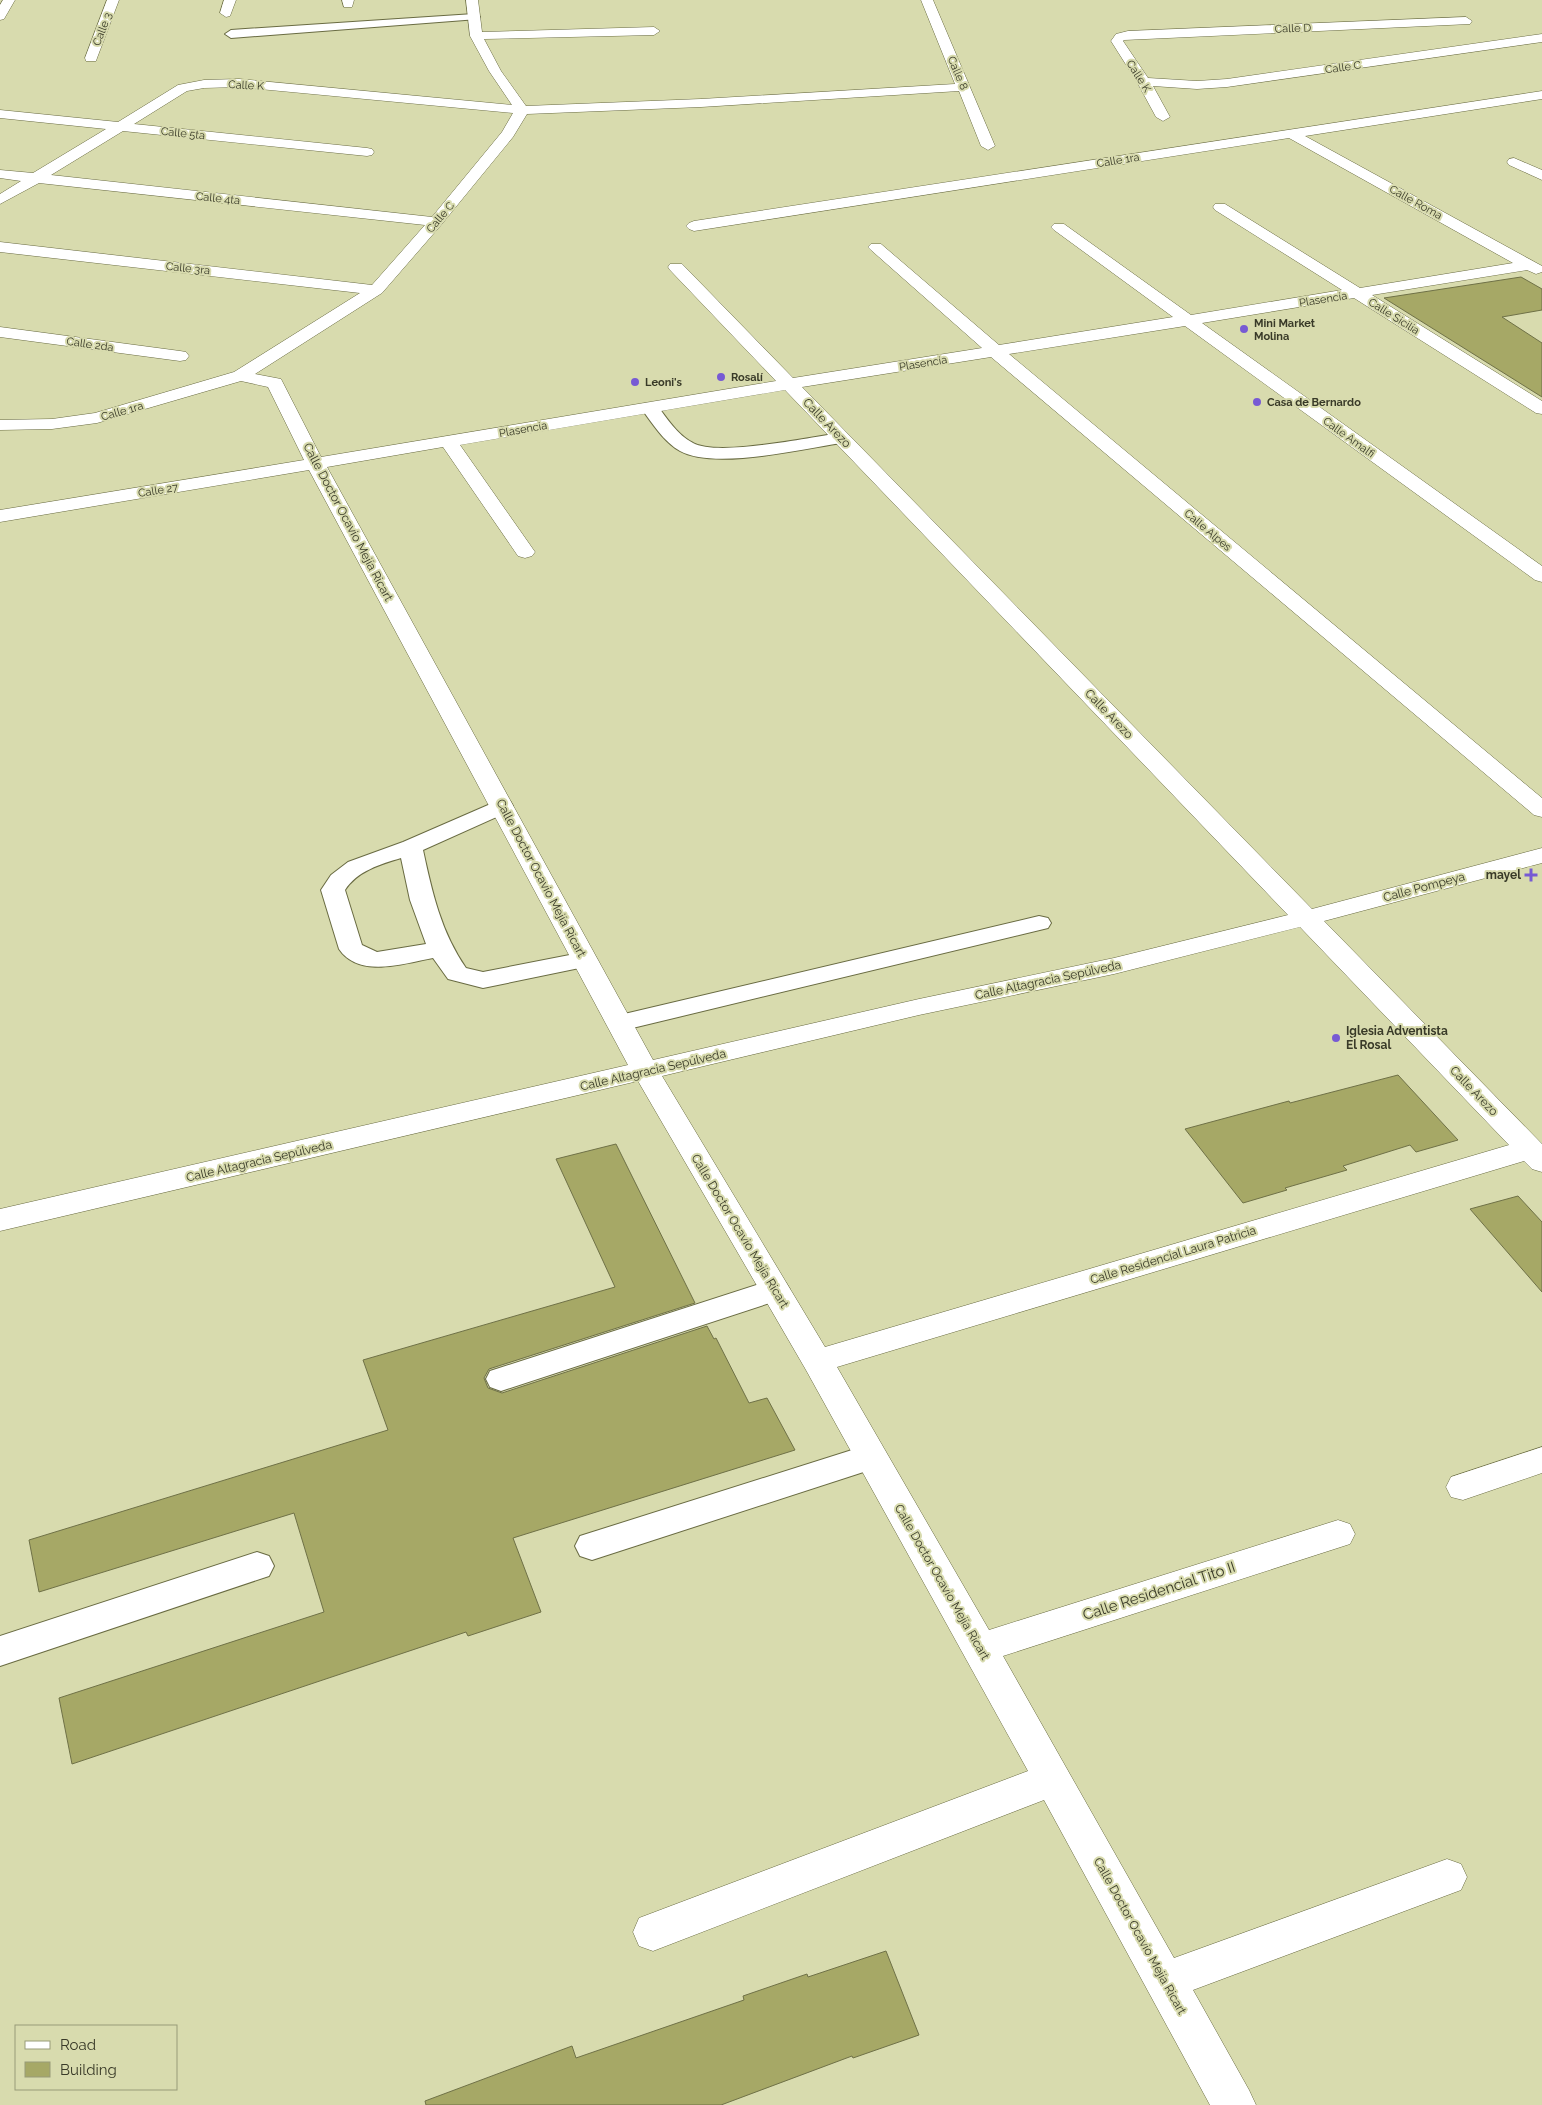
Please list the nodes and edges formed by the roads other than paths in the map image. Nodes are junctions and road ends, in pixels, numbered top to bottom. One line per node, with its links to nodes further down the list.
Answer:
1 (9, 0): 8 (street)
2 (113, 0): 20 (street, Calle 3)
3 (230, 0): 7 (street)
4 (472, 0): 9 (street)
5 (927, 0): 23 (street, Calle 8)
6 (1454, 10): 10 (street)
7 (226, 13)
8 (0, 16)
9 (474, 17): 13 (lane); 14 (street)
10 (1466, 21): 11 (street, Calle D); 18 (street)
11 (1328, 27): 15 (street); 16 (street, Calle D)
12 (654, 31): 14 (street)
13 (231, 34)
14 (476, 36): 25 (street)
15 (1344, 36)
16 (1120, 37): 22 (street, Calle K)
17 (1542, 38): 18 (street, Calle C)
18 (1502, 43): 21 (street, Calle C)
19 (1367, 51): 21 (street)
20 (91, 58)
21 (1383, 61): 22 (street, Calle C)
22 (1144, 82): 27 (street, Calle K)
23 (964, 87): 25 (street, Calle K); 30 (street, Calle 8)
24 (1542, 95): 29 (street, Calle 1ra)
25 (522, 110): 28 (street, Calle K); 38 (street, Calle C)
26 (0, 114): 28 (street, Calle 5ta)
27 (1163, 117)
28 (122, 126): 31 (street, Calle 5ta); 35 (street, Calle K)
29 (1290, 133): 39 (street, Calle 1ra); 44 (street, Calle Roma)
30 (988, 146)
31 (367, 152)
32 (1514, 162): 34 (street)
33 (0, 174): 35 (street, Calle 4ta)
34 (1542, 176)
35 (37, 178): 36 (street, Calle K); 38 (street, Calle 4ta)
36 (0, 200)
37 (1220, 207): 46 (street, Calle Sicilia)
38 (436, 222): 45 (street, Calle C)
39 (694, 226)
40 (1060, 227): 47 (street, Calle Amalfi)
41 (0, 247): 45 (street, Calle 3ra)
42 (876, 247): 49 (street, Calle Alpes)
43 (676, 267): 52 (street, Calle Arezo)
44 (1536, 269): 46 (street, Plasencia)
45 (376, 290): 51 (street, Calle C)
46 (1357, 293): 47 (street, Plasencia); 54 (street, Calle Sicilia)
47 (1188, 320): 49 (street, Plasencia); 61 (street, Calle Amalfi)
48 (0, 332): 50 (street, Calle 2da)
49 (995, 351): 52 (street, Plasencia); 63 (street, Calle Alpes)
50 (180, 356)
51 (240, 376): 55 (street, Calle 1ra); 58 (street, Calle Doctor Ocavio Mejía Ricart)
52 (790, 384): 53 (street, Plasencia); 56 (street, Calle Arezo)
53 (650, 408): 56 (lane); 57 (street, Plasencia)
54 (1542, 409)
55 (0, 425)
56 (841, 438): 66 (street, Calle Arezo)
57 (449, 442): 58 (street, Plasencia); 60 (street)
58 (316, 464): 59 (street, Calle 27); 62 (street, Calle Doctor Ocavio Mejía Ricart)
59 (0, 516)
60 (526, 552)
61 (1542, 576)
62 (502, 806): 64 (lane); 69 (street, Calle Doctor Ocavio Mejía Ricart)
63 (1542, 810)
64 (411, 847): 68 (lane); 68 (lane)
65 (1542, 855): 66 (street, Calle Pompeya)
66 (1306, 918): 71 (street, Calle Altagracia Sepúlveda); 72 (street, Calle Arezo)
67 (1039, 923): 70 (lane)
68 (440, 949): 69 (lane)
69 (585, 960): 70 (street, Calle Doctor Ocavio Mejía Ricart)
70 (620, 1023): 71 (street, Calle Doctor Ocavio Mejía Ricart)
71 (646, 1072): 73 (street, Calle Altagracia Sepúlveda); 74 (street, Calle Doctor Ocavio Mejía Ricart)
72 (1536, 1155): 75 (street, Calle Residencial Laura Patricia)
73 (0, 1220)
74 (775, 1290): 75 (street, Calle Doctor Ocavio Mejía Ricart); 76 (lane)
75 (817, 1361): 77 (street, Calle Doctor Ocavio Mejía Ricart)
76 (501, 1379)
77 (871, 1457): 81 (lane); 83 (street, Calle Doctor Ocavio Mejía Ricart)
78 (1542, 1460): 79 (street)
79 (1463, 1487)
80 (1338, 1534): 83 (street, Calle Residencial Tito II)
81 (592, 1546)
82 (257, 1566): 84 (lane)
83 (980, 1648): 85 (street, Calle Doctor Ocavio Mejía Ricart)
84 (0, 1651)
85 (1053, 1779): 87 (street); 88 (street, Calle Doctor Ocavio Mejía Ricart)
86 (1447, 1877): 88 (street)
87 (653, 1932)
88 (1165, 1981): 89 (street, Calle Doctor Ocavio Mejía Ricart)
89 (1234, 2105)

